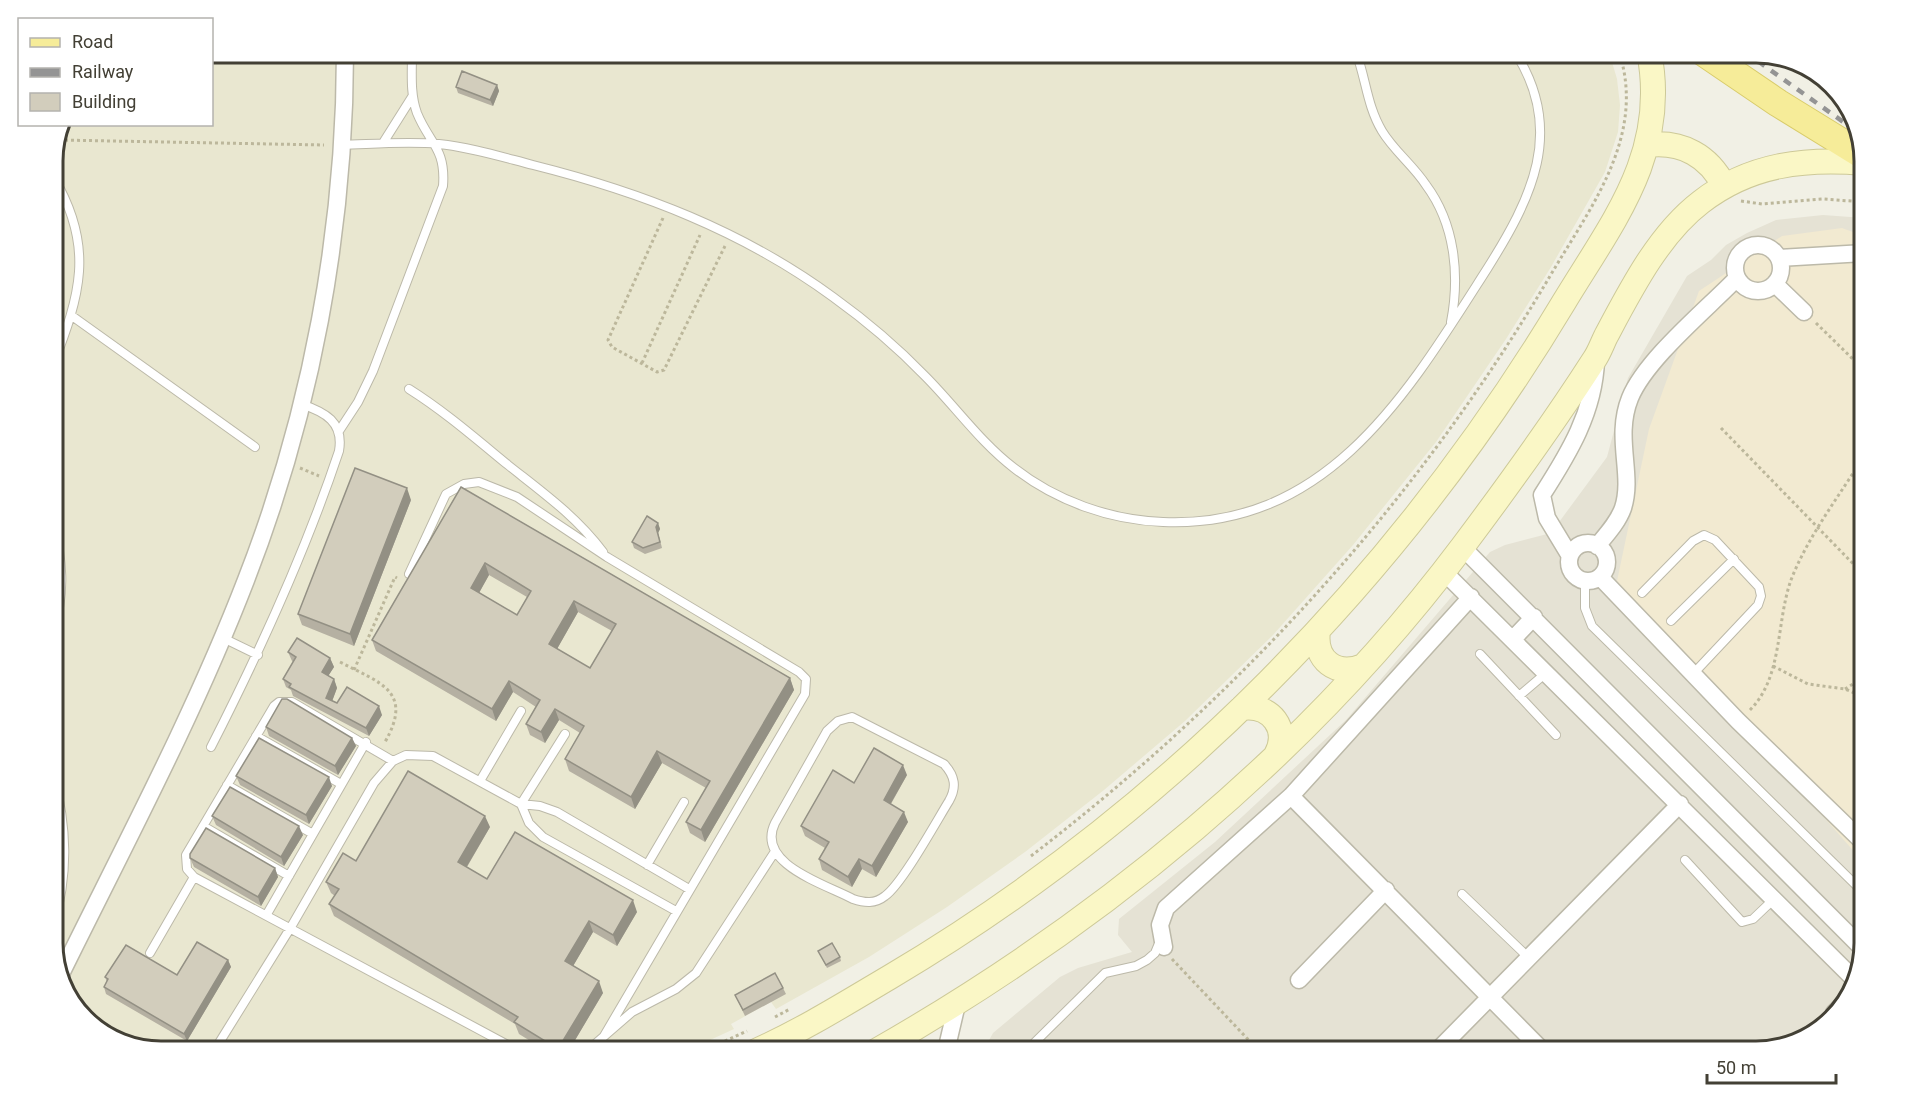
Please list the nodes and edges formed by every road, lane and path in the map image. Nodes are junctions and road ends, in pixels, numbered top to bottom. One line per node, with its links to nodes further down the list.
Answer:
1 (345, 63): 12 (street)
2 (412, 63): 8 (lane)
3 (1359, 63): 28 (lane)
4 (1522, 63): 28 (lane)
5 (1622, 63): 91 (path)
6 (1651, 63): 13 (main road)
7 (1721, 63): 14 (main road)
8 (412, 97): 10 (lane); 11 (lane)
9 (65, 140): 12 (path)
10 (383, 143): 11 (lane); 12 (lane)
11 (436, 143): 19 (lane); 36 (lane)
12 (342, 145): 34 (street)
13 (1648, 145): 16 (main road); 53 (main road)
14 (1853, 150)
15 (1854, 162): 16 (main road)
16 (1725, 186): 18 (path); 30 (main road)
17 (63, 194): 27 (lane)
18 (1854, 201)
19 (668, 206): 20 (lane); 32 (path)
20 (706, 222): 21 (lane); 32 (path)
21 (731, 234): 28 (lane); 32 (path)
22 (1854, 254): 23 (street)
23 (1779, 258): 24 (street); 25 (street)
24 (1737, 279): 25 (street); 40 (street)
25 (1775, 284): 26 (street)
26 (1804, 312): 31 (path)
27 (72, 316): 29 (lane); 37 (lane)
28 (1450, 326)
29 (63, 339)
30 (1597, 357): 41 (main road); 42 (street)
31 (1854, 360)
32 (642, 363)
33 (409, 389): 43 (lane)
34 (301, 404): 36 (lane); 54 (street)
35 (1721, 428): 39 (path)
36 (339, 431): 57 (lane)
37 (255, 447)
38 (1854, 472): 39 (path)
39 (1819, 528): 45 (path); 60 (path)
40 (1597, 546): 42 (street); 48 (street)
41 (1462, 547): 46 (main road); 51 (street)
42 (1570, 556): 48 (street)
43 (607, 557): 47 (lane); 98 (lane)
44 (1734, 559): 49 (lane); 52 (lane); 63 (lane)
45 (1854, 565)
46 (1443, 571): 50 (street); 59 (main road)
47 (409, 574): 61 (path)
48 (1592, 579): 63 (street); 97 (lane)
49 (1642, 593)
50 (1471, 597): 55 (street); 82 (street)
51 (1534, 617): 55 (street); 105 (street)
52 (1671, 621)
53 (1318, 632): 59 (main road); 68 (main road)
54 (223, 638): 57 (lane); 109 (street)
55 (1513, 639): 62 (street)
56 (1480, 654): 67 (lane)
57 (258, 655): 75 (lane)
58 (340, 662): 61 (path)
59 (1363, 666): 77 (main road)
60 (1773, 666): 65 (path); 70 (path)
61 (354, 670): 76 (path)
62 (1547, 672): 67 (lane); 85 (street)
63 (1693, 674): 70 (street)
64 (1854, 683): 65 (path)
65 (1845, 689): 66 (path)
66 (1854, 693)
67 (1519, 696): 72 (lane)
68 (1242, 708): 77 (main road); 122 (main road)
69 (521, 711): 79 (lane)
70 (1738, 721): 88 (street)
71 (565, 734): 84 (lane)
72 (1556, 735)
73 (256, 736): 74 (lane); 80 (lane); 81 (lane)
74 (366, 742): 76 (lane); 80 (lane)
75 (211, 747)
76 (380, 752): 78 (lane)
77 (1275, 755): 113 (main road)
78 (393, 761): 79 (lane); 104 (lane)
79 (480, 781): 84 (lane)
80 (341, 784): 89 (lane)
81 (227, 785): 87 (lane); 89 (lane)
82 (1291, 796): 99 (street); 106 (street)
83 (684, 802): 93 (lane)
84 (521, 804): 93 (lane); 102 (lane)
85 (1680, 804): 101 (street); 108 (street)
86 (63, 818): 96 (lane)
87 (203, 826): 94 (lane); 95 (lane)
88 (1854, 833)
89 (313, 834): 94 (lane)
90 (774, 853): 90 (lane); 117 (lane)
91 (1030, 857)
92 (1685, 860): 101 (lane)
93 (647, 865): 98 (lane)
94 (289, 876): 103 (lane)
95 (195, 877): 103 (lane); 107 (lane)
96 (63, 878)
97 (1854, 883)
98 (689, 889): 102 (lane)
99 (1386, 890): 111 (street); 112 (street)
100 (1462, 894): 108 (lane)
101 (1774, 899): 110 (street)
102 (676, 911): 117 (lane)
103 (267, 914): 104 (lane)
104 (291, 927): 118 (lane); 119 (lane)
105 (1854, 941)
106 (1162, 942): 125 (lane); 126 (path)
107 (150, 953)
108 (1528, 957): 112 (street)
109 (66, 965)
110 (1849, 974)
111 (1299, 980)
112 (1489, 996): 127 (street); 128 (street)
113 (957, 1004): 123 (main road); 124 (street)
114 (796, 1006): 115 (path)
115 (765, 1022)
116 (755, 1027): 121 (path)
117 (604, 1036): 120 (lane)
118 (221, 1041)
119 (499, 1041)
120 (599, 1041)
121 (726, 1041)
122 (779, 1041)
123 (895, 1041)
124 (949, 1041)
125 (1037, 1041)
126 (1249, 1041)
127 (1447, 1041)
128 (1532, 1041)

